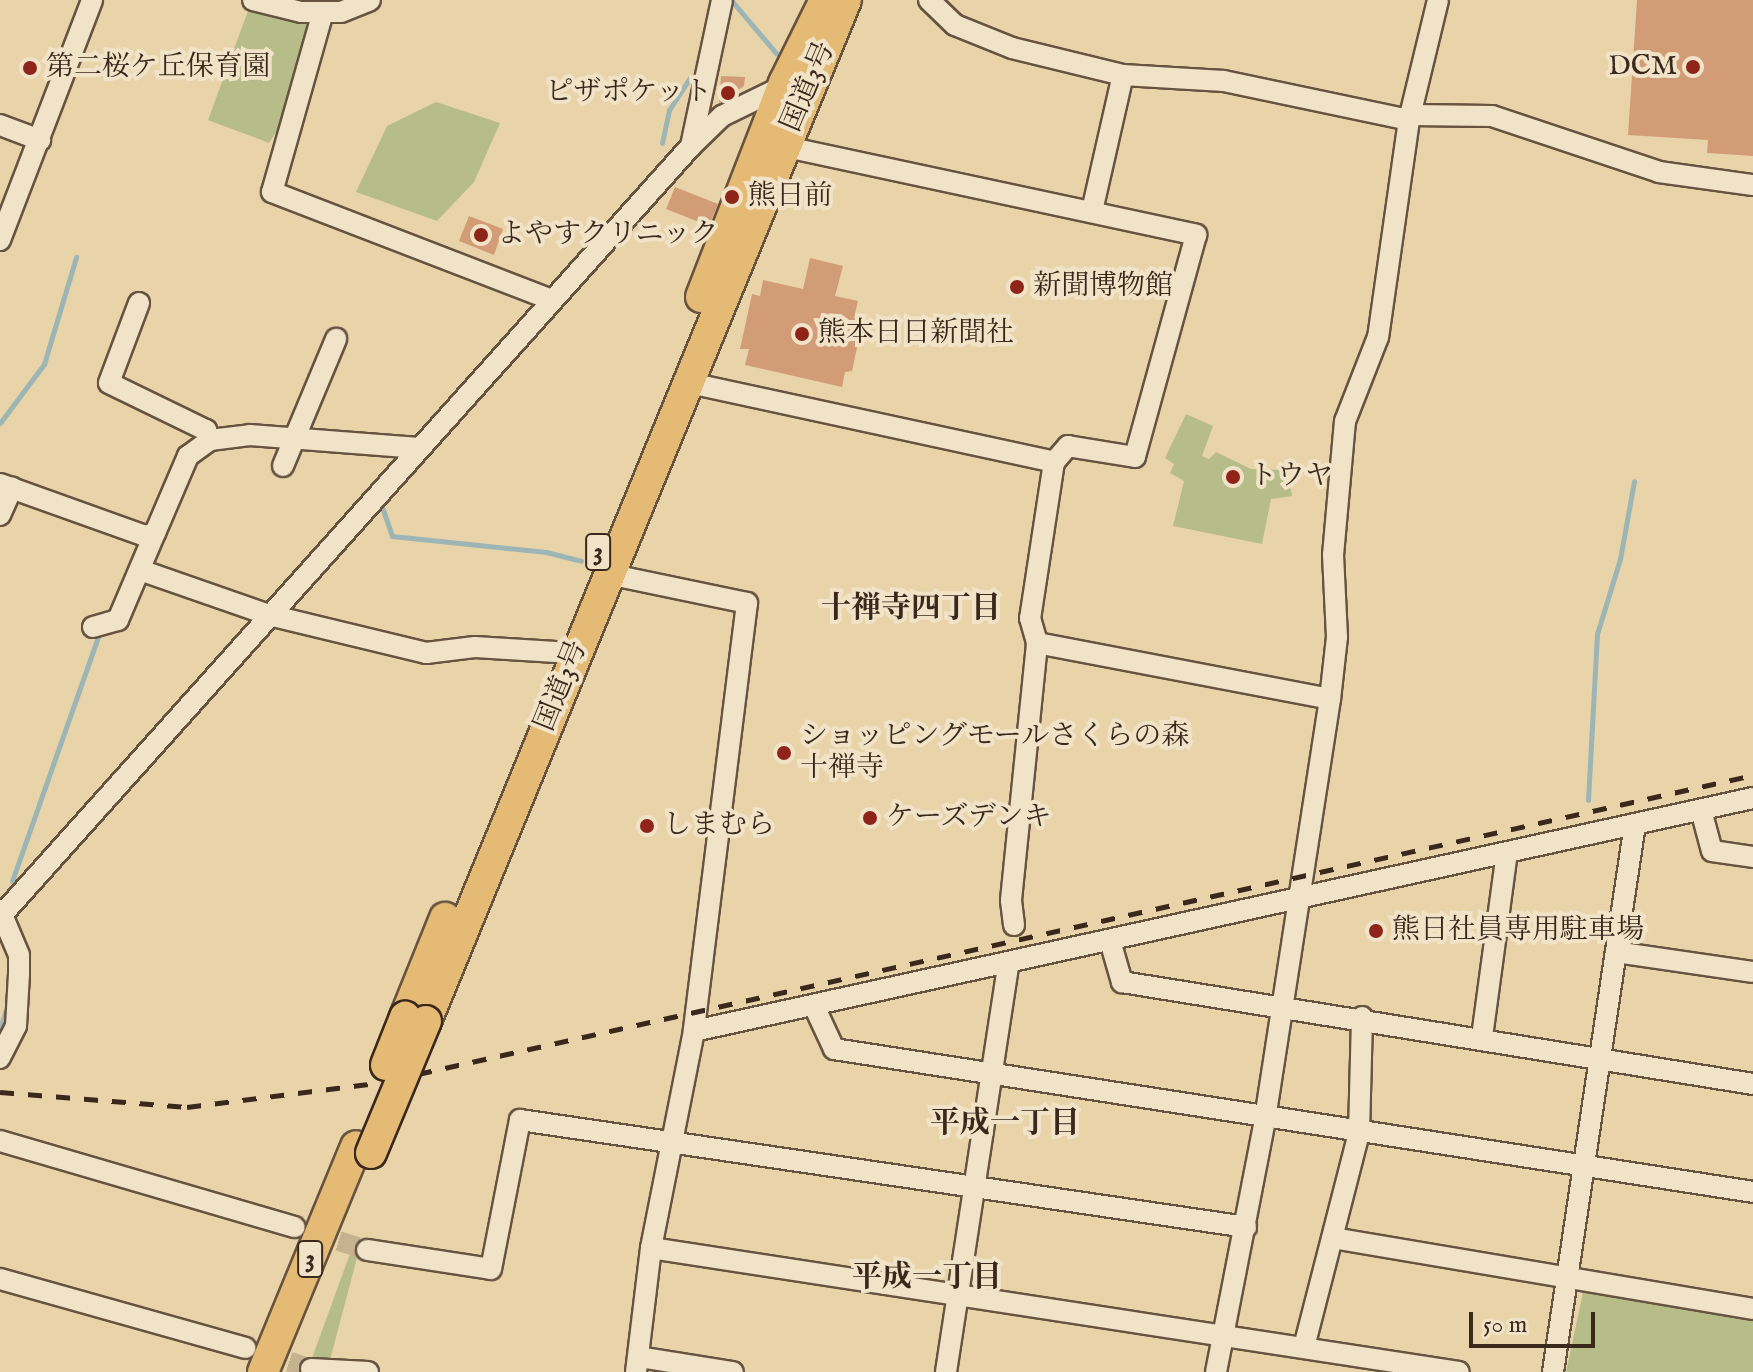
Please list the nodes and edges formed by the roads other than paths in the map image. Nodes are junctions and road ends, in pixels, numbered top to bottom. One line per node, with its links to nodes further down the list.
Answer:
1 (92, 0): 13 (street)
2 (253, 0): 8 (street)
3 (370, 0): 8 (street)
4 (722, 0): 15 (street)
5 (929, 0): 9 (street)
6 (1438, 0): 11 (street)
7 (842, 2): 10 (highway, 国道3号 / 3)
8 (323, 12): 19 (street)
9 (1123, 75): 11 (street); 17 (street)
10 (796, 86): 14 (highway, 国道3号 / 3); 15 (street)
11 (1409, 117): 16 (street); 37 (street)
12 (0, 125): 13 (street)
13 (40, 140): 18 (street)
14 (772, 144): 17 (street); 22 (highway, 国道3号 / 3); 36 (highway, 国道3号 / 3)
15 (691, 146): 19 (street)
16 (1753, 185)
17 (1092, 211): 26 (street)
18 (0, 240)
19 (549, 299): 25 (street)
20 (139, 303): 24 (street)
21 (336, 339): 23 (street)
22 (685, 382): 26 (street); 32 (highway, 国道3号 / 3)
23 (291, 438): 24 (street); 25 (street); 27 (street)
24 (210, 440): 30 (street)
25 (419, 448): 33 (street)
26 (1054, 462): 35 (street)
27 (283, 466)
28 (6, 486): 29 (street); 30 (street)
29 (0, 515)
30 (155, 533): 31 (street)
31 (140, 570): 33 (street); 34 (street)
32 (608, 574): 53 (highway, 国道3号 / 3); 54 (street)
33 (269, 615): 36 (street); 44 (street)
34 (93, 627)
35 (1037, 643): 37 (street); 45 (street)
36 (556, 652): 53 (highway, 国道3号 / 3)
37 (1330, 699): 43 (street)
38 (1753, 798): 39 (street)
39 (1701, 810): 40 (street); 42 (street)
40 (1635, 824): 41 (street); 47 (street)
41 (1507, 853): 43 (street); 55 (street)
42 (1753, 857)
43 (1299, 902): 46 (street); 50 (street)
44 (1, 913): 56 (street)
45 (1014, 925)
46 (1111, 944): 48 (street); 50 (street)
47 (1616, 952): 49 (street); 57 (street)
48 (1008, 966): 51 (street); 58 (street)
49 (1753, 972)
50 (1283, 1005): 52 (street); 60 (street)
51 (815, 1008): 54 (street); 58 (street)
52 (1362, 1017): 55 (street); 61 (street)
53 (415, 1019): 64 (highway, 国道3号 / 3, bridge)
54 (694, 1031): 63 (street)
55 (1482, 1037): 57 (street)
56 (0, 1058)
57 (1600, 1058): 59 (street); 65 (street)
58 (990, 1078): 60 (street); 66 (street)
59 (1753, 1084)
60 (1265, 1120): 61 (street); 69 (street)
61 (1359, 1133): 65 (street); 70 (street)
62 (0, 1141): 68 (street)
63 (672, 1141): 66 (street); 71 (street); 72 (street)
64 (363, 1149): 79 (highway, 国道3号 / 3); 82 (highway, 国道3号 / 3)
65 (1583, 1168): 67 (street); 73 (street)
66 (973, 1187): 69 (street); 75 (street)
67 (1753, 1192)
68 (295, 1227)
69 (1246, 1227): 77 (street)
70 (1333, 1238): 73 (street); 78 (street)
71 (651, 1248): 75 (street); 80 (street)
72 (367, 1250)
73 (1567, 1278): 76 (street); 88 (street)
74 (0, 1279): 79 (street)
75 (956, 1294): 77 (street); 85 (street)
76 (1753, 1309)
77 (1226, 1334): 78 (street); 86 (street)
78 (1304, 1347): 87 (street)
79 (254, 1360)
80 (638, 1364): 84 (street)
81 (311, 1369): 83 (street)
82 (279, 1372)
83 (368, 1372)
84 (733, 1372)
85 (946, 1372)
86 (1216, 1372)
87 (1459, 1372)
88 (1553, 1372)

